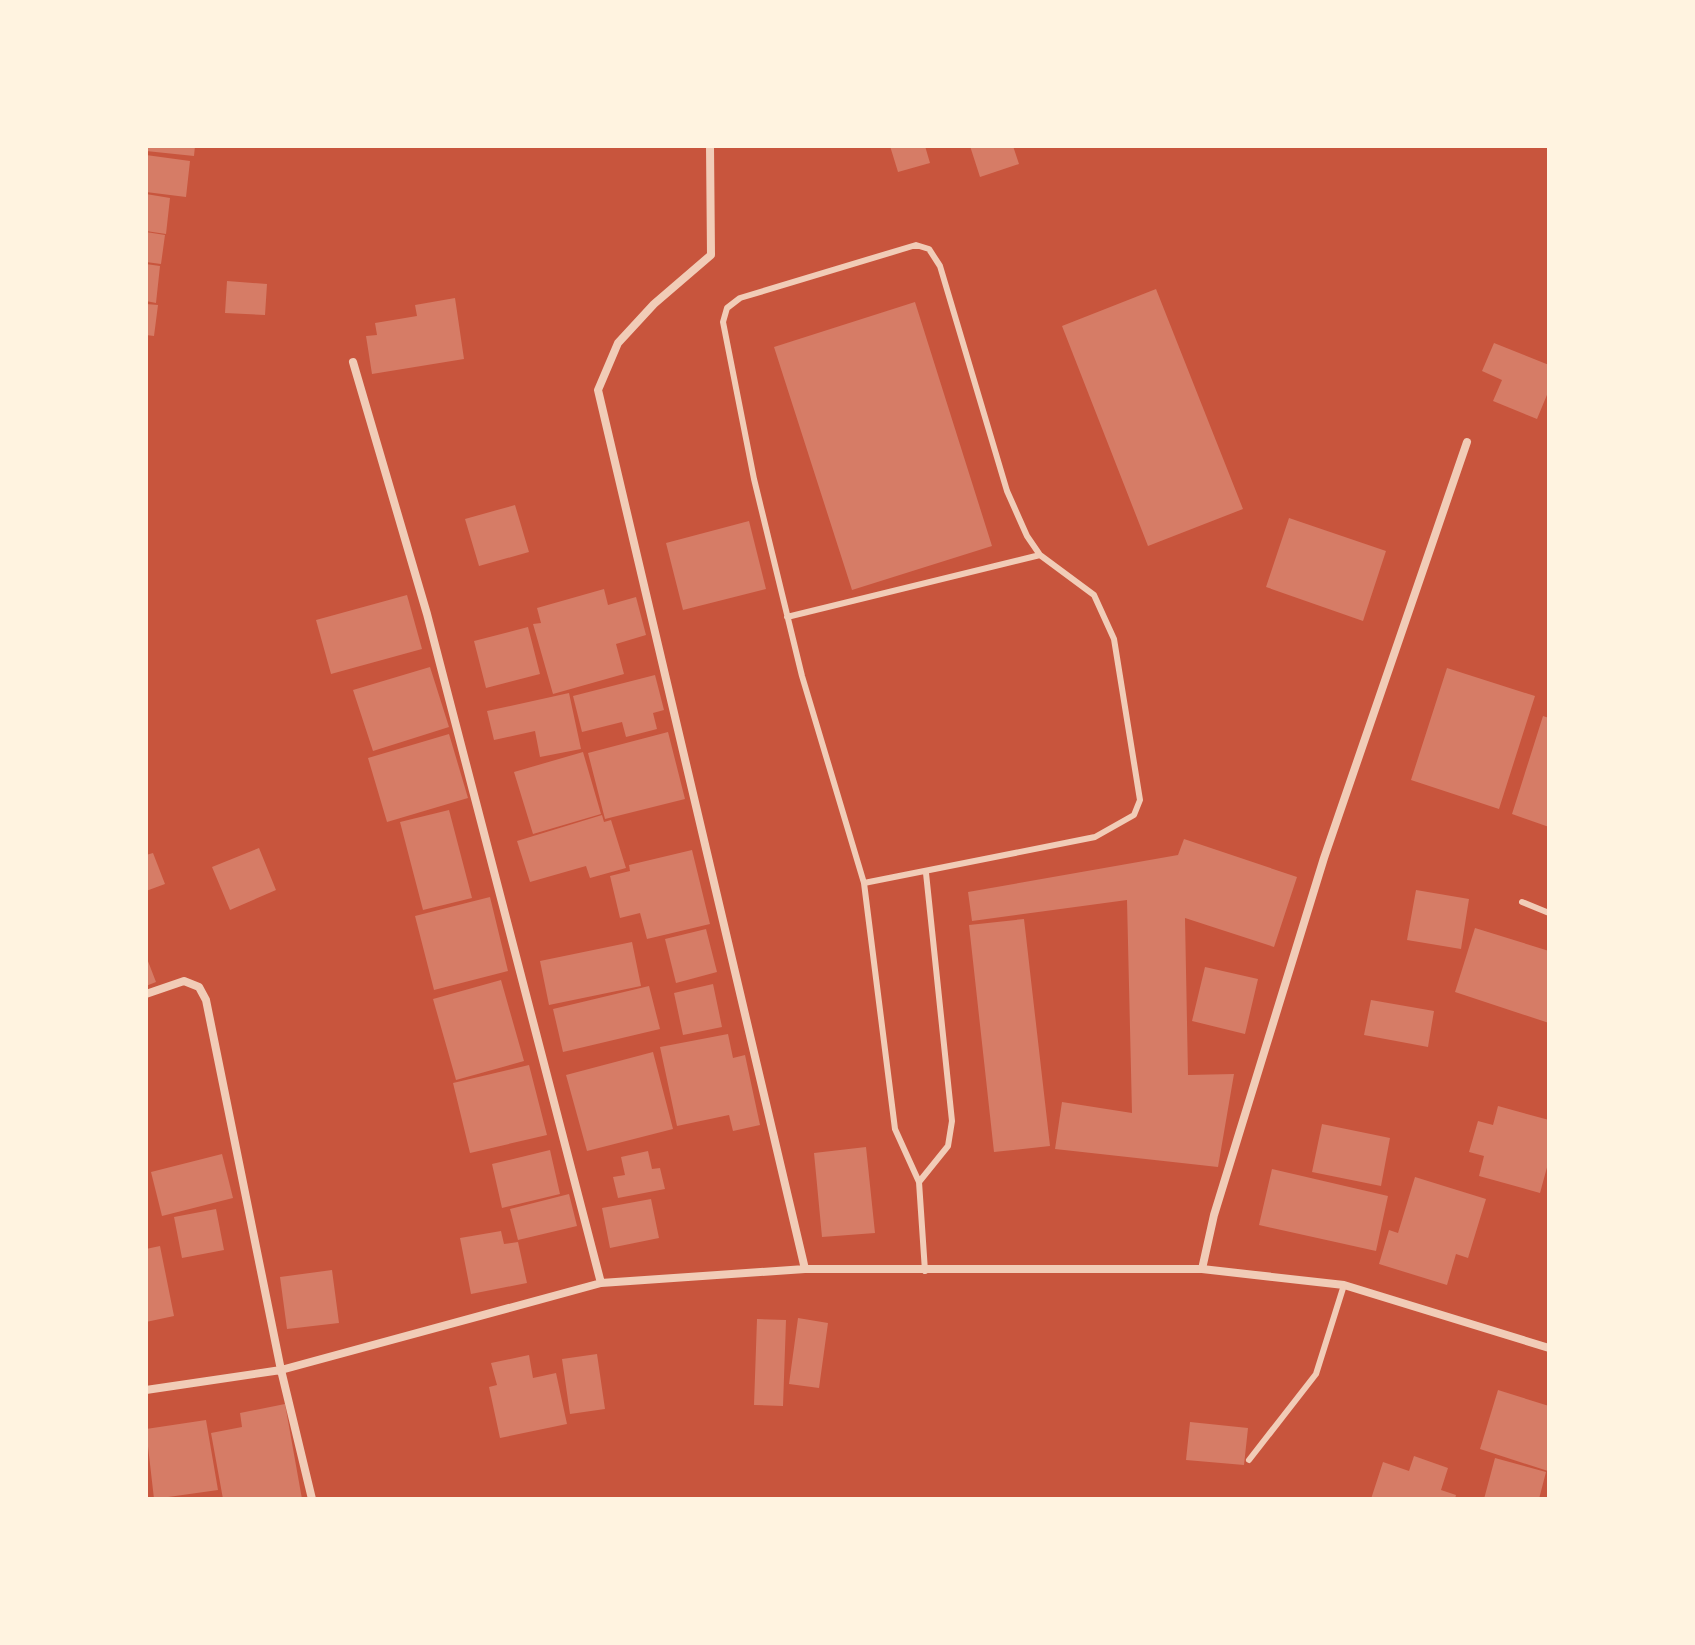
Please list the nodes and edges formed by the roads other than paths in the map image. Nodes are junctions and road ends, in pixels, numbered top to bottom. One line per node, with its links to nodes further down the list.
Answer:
1 (710, 146): 12 (street)
2 (353, 362): 15 (street)
3 (1467, 442): 13 (street)
4 (1040, 555): 5 (lane); 5 (lane); 6 (lane)
5 (787, 617): 7 (lane)
6 (926, 873): 7 (lane); 11 (lane)
7 (864, 883): 11 (lane)
8 (1522, 902): 9 (lane)
9 (1549, 913)
10 (146, 994): 18 (street)
11 (919, 1182): 14 (lane)
12 (805, 1269): 14 (street); 15 (street)
13 (1202, 1269): 14 (street); 16 (street)
14 (925, 1271)
15 (601, 1283): 18 (street)
16 (1344, 1285): 17 (street); 20 (lane)
17 (1549, 1348)
18 (281, 1370): 19 (street); 21 (street)
19 (146, 1390)
20 (1249, 1460)
21 (312, 1499)

